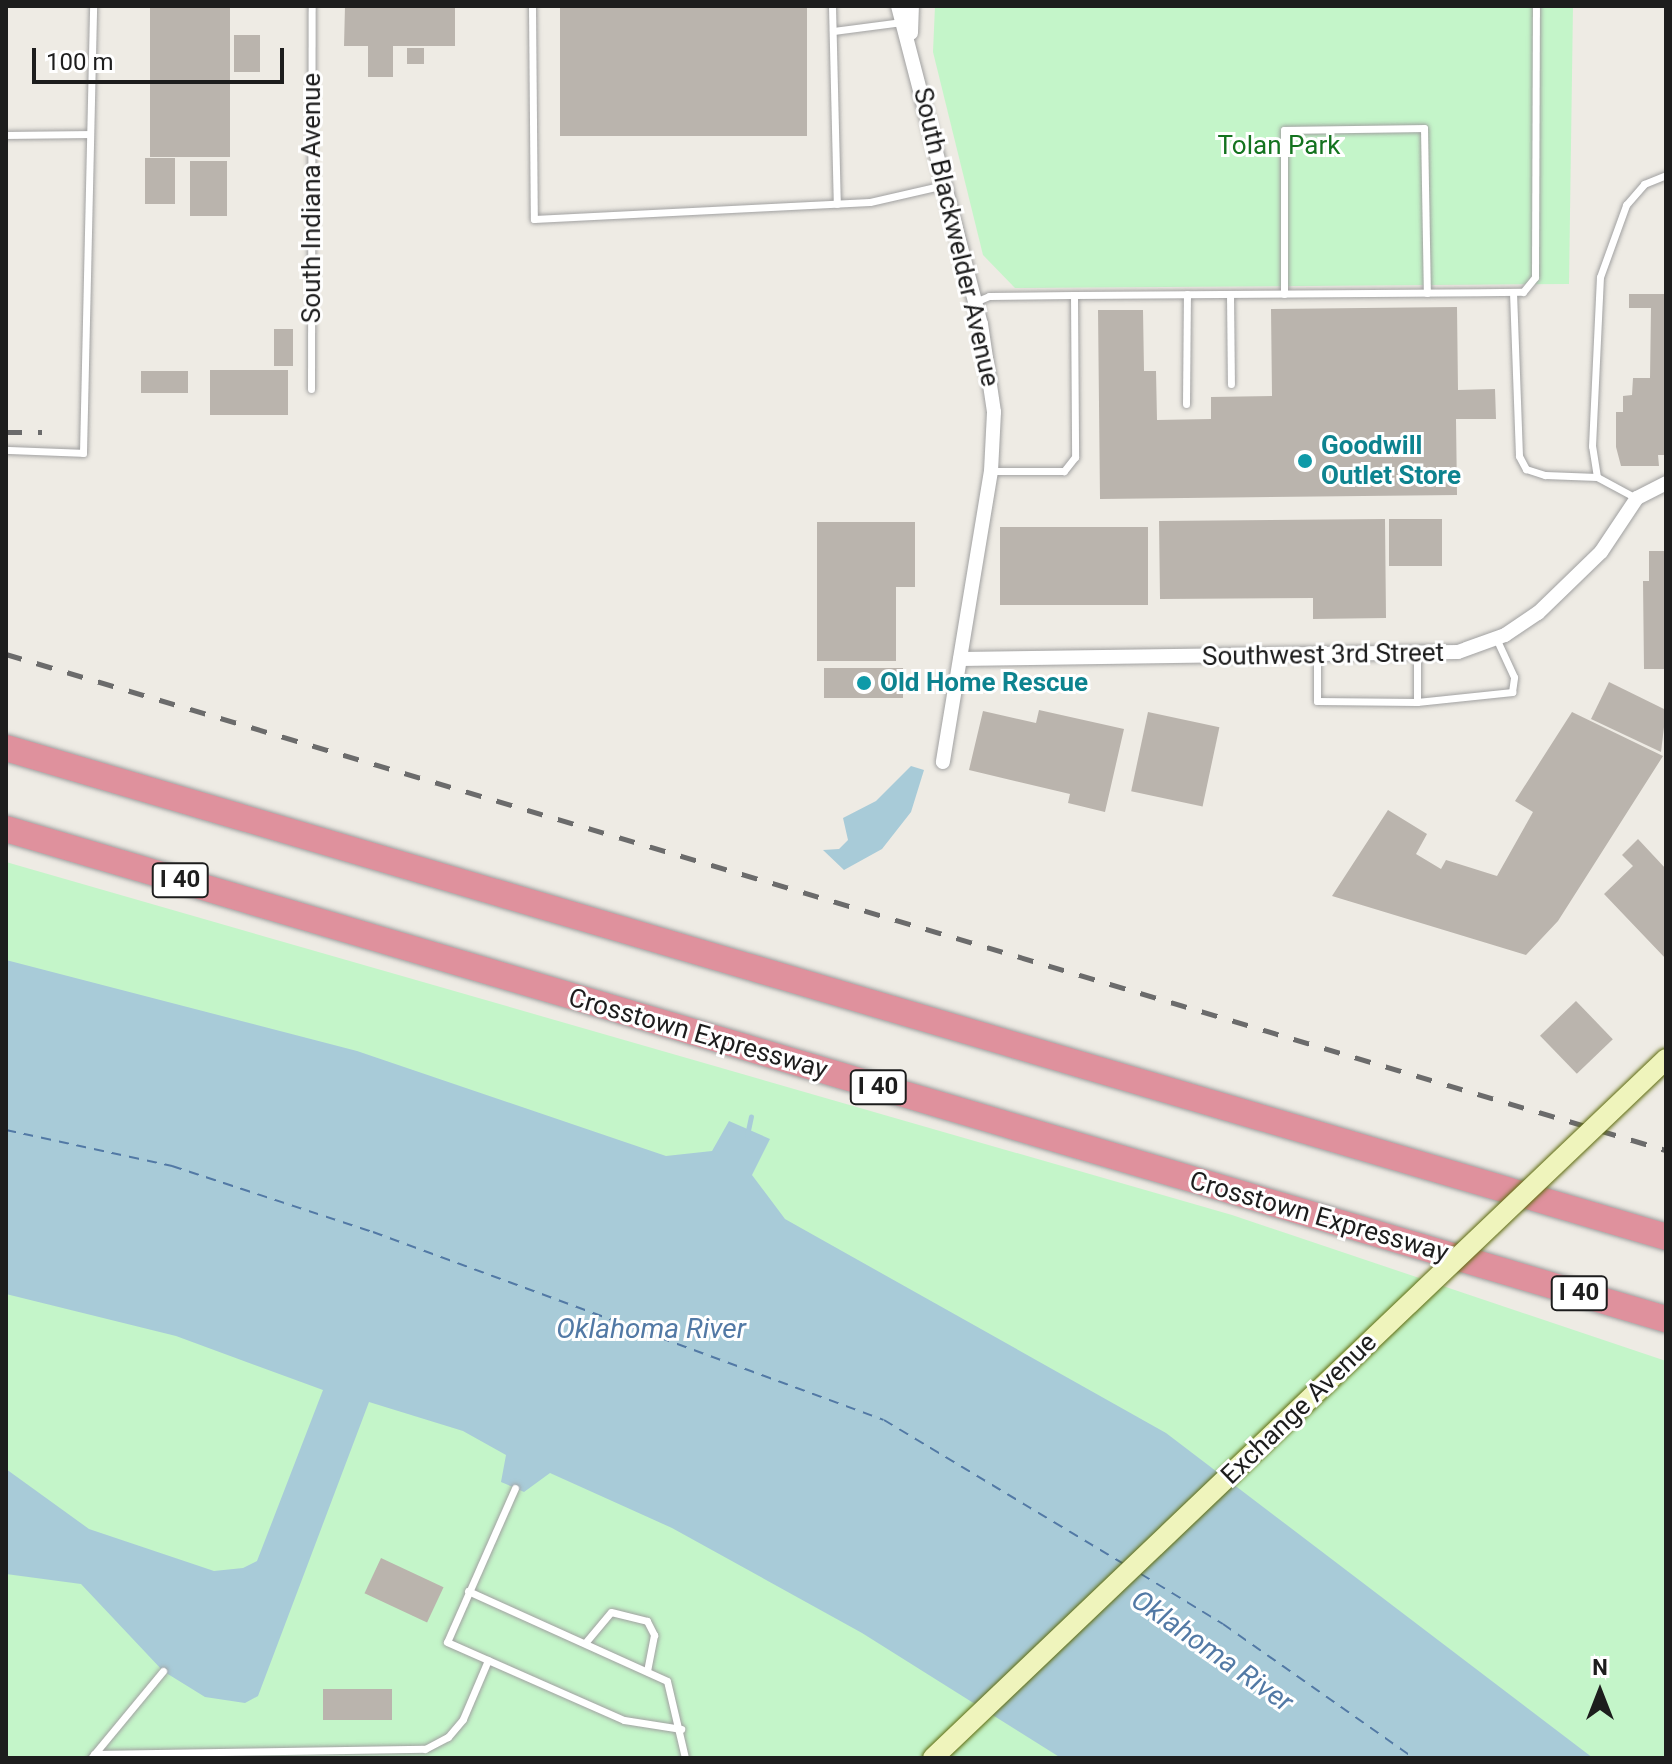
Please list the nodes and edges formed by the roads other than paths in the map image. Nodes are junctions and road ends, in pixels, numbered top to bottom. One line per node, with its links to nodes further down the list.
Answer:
1 (93, 6): 11 (lane)
2 (312, 6): 24 (lane, South Indiana Avenue)
3 (532, 6): 15 (lane)
4 (832, 6): 9 (lane)
5 (898, 6): 8 (street, South Blackwelder Avenue)
6 (912, 6): 10 (street, South Blackwelder Avenue)
7 (1536, 6): 16 (lane)
8 (904, 22): 9 (lane); 10 (street, South Blackwelder Avenue)
9 (833, 31): 15 (lane)
10 (911, 46): 14 (street, South Blackwelder Avenue)
11 (90, 134): 12 (lane); 26 (lane)
12 (6, 135)
13 (1666, 175): 28 (lane)
14 (946, 184): 15 (lane); 22 (street, South Blackwelder Avenue)
15 (837, 204)
16 (1513, 292): 17 (lane); 28 (lane)
17 (1427, 293): 20 (lane); 20 (lane)
18 (1187, 294): 19 (lane); 21 (lane); 25 (lane)
19 (1230, 294): 20 (lane); 23 (lane)
20 (1284, 294)
21 (1074, 295): 22 (lane); 27 (lane)
22 (975, 302): 27 (street, South Blackwelder Avenue)
23 (1231, 384)
24 (311, 389)
25 (1186, 404)
26 (6, 450)
27 (991, 471): 34 (street, South Blackwelder Avenue)
28 (1597, 477): 30 (lane)
29 (1666, 483): 30 (street, Southwest 3rd Street)
30 (1637, 498): 31 (street, Southwest 3rd Street)
31 (1496, 638): 33 (street, Southwest 3rd Street); 35 (lane)
32 (1317, 656): 33 (street, Southwest 3rd Street); 34 (street, Southwest 3rd Street); 35 (lane)
33 (1417, 656): 35 (lane)
34 (960, 659): 37 (street, South Blackwelder Avenue)
35 (1417, 702)
36 (6, 748): 40 (highway)
37 (943, 762)
38 (6, 829): 41 (highway, Crosstown Expressway / I 40)
39 (1666, 1059): 53 (main road, Exchange Avenue, bridge)
40 (1666, 1237)
41 (1493, 1267): 42 (highway, Crosstown Expressway / I 40); 43 (highway)
42 (1666, 1319)
43 (1666, 1339)
44 (515, 1488): 45 (lane)
45 (468, 1591): 46 (lane); 47 (lane)
46 (585, 1643): 49 (lane); 49 (lane)
47 (488, 1660): 50 (lane); 51 (lane)
48 (163, 1671): 51 (lane)
49 (647, 1671): 50 (lane)
50 (681, 1729): 52 (lane)
51 (92, 1756)
52 (685, 1758)
53 (933, 1758)

